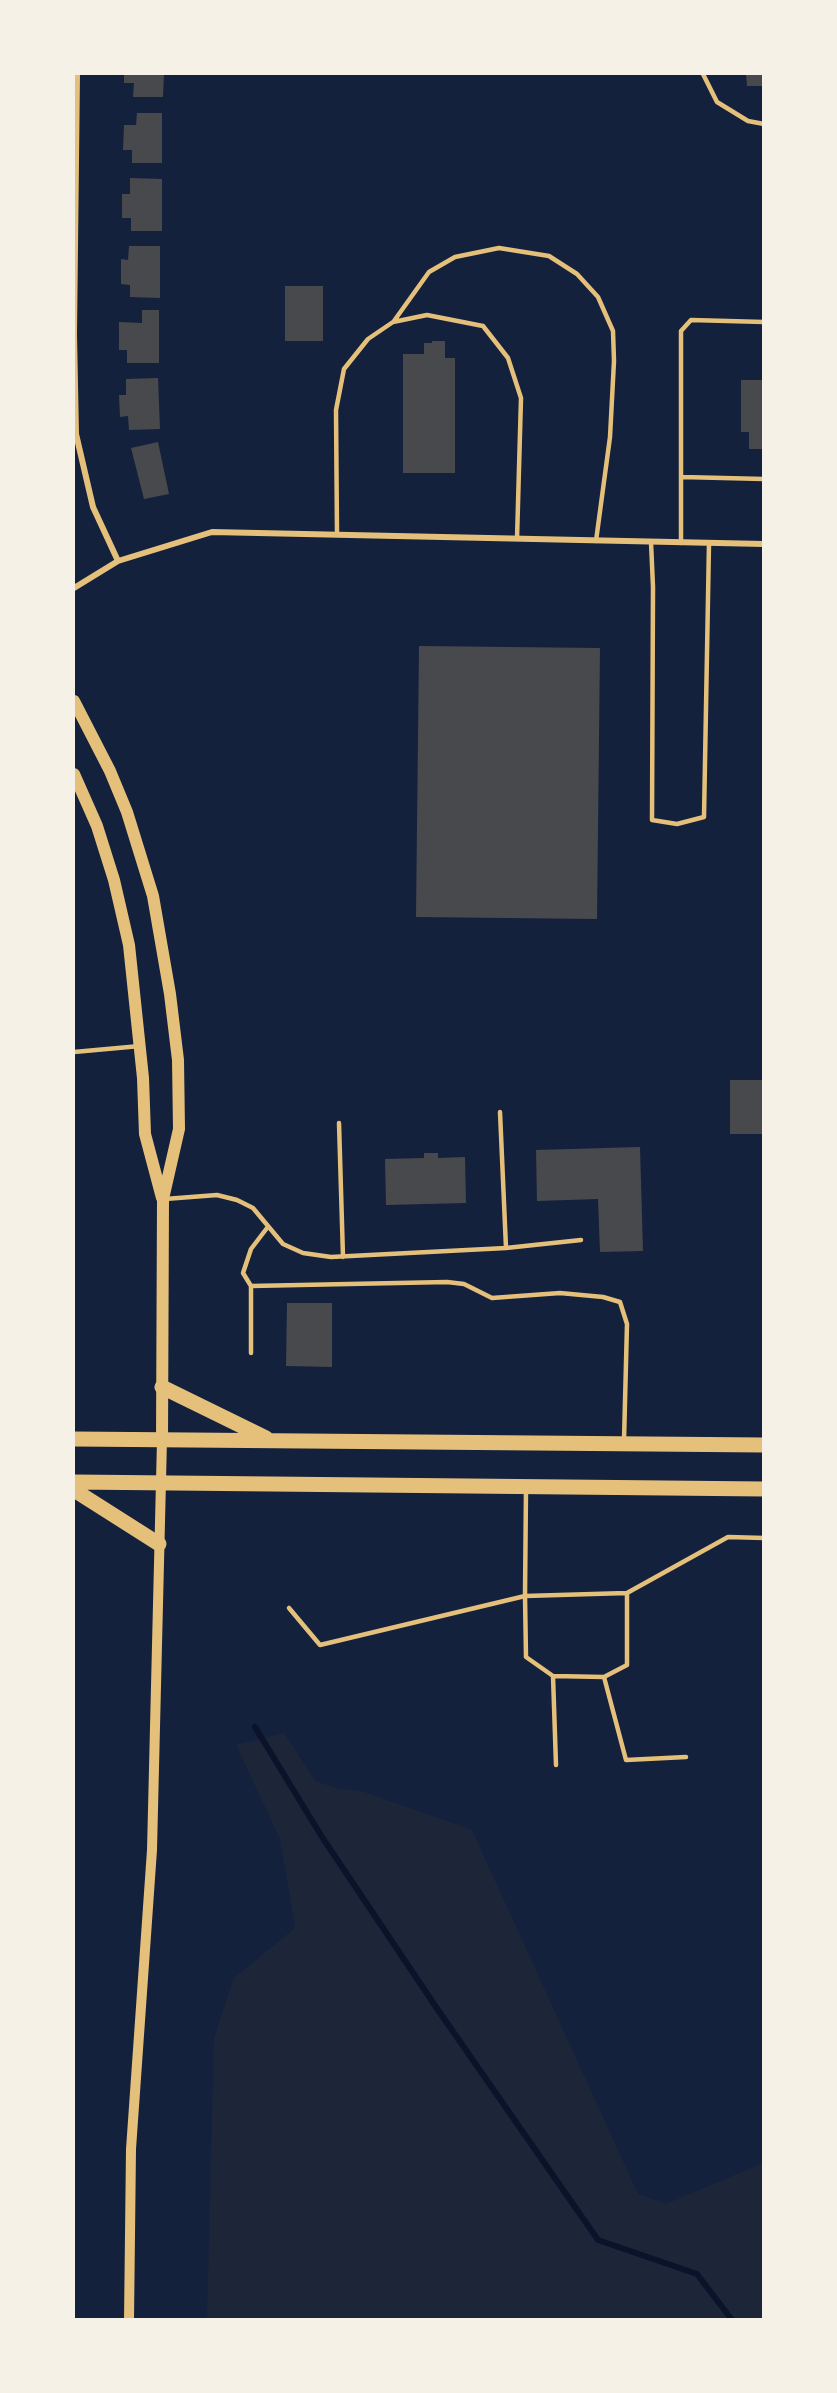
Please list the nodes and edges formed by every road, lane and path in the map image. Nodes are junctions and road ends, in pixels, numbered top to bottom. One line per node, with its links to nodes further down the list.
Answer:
1 (77, 74): 6 (street)
2 (703, 74): 3 (lane)
3 (764, 124)
4 (393, 322): 9 (lane); 10 (lane); 11 (lane)
5 (764, 322): 7 (lane)
6 (74, 413): 16 (street)
7 (682, 477): 8 (lane); 13 (lane)
8 (764, 479)
9 (337, 536): 10 (street); 16 (street)
10 (517, 539): 11 (street)
11 (596, 541): 12 (street)
12 (651, 542): 13 (street); 14 (lane)
13 (681, 543): 14 (street)
14 (709, 543): 15 (street)
15 (764, 544)
16 (118, 561): 17 (street)
17 (74, 588)
18 (74, 701): 24 (main road)
19 (74, 774): 20 (main road)
20 (141, 1046): 21 (lane); 24 (main road)
21 (74, 1052)
22 (500, 1112): 27 (lane)
23 (339, 1123): 28 (lane)
24 (163, 1199): 25 (lane); 31 (main road)
25 (267, 1228): 28 (lane); 29 (lane)
26 (581, 1240): 27 (lane)
27 (506, 1248): 28 (lane)
28 (343, 1257)
29 (250, 1287): 30 (lane); 35 (lane)
30 (251, 1353)
31 (162, 1387): 33 (main road); 34 (main road)
32 (74, 1439): 33 (main road)
33 (162, 1440): 34 (main road); 38 (street)
34 (272, 1441): 35 (main road)
35 (624, 1444): 36 (main road)
36 (764, 1445)
37 (74, 1482): 38 (main road)
38 (160, 1483): 39 (main road); 43 (street)
39 (526, 1485): 40 (main road); 45 (lane)
40 (764, 1489)
41 (74, 1490): 43 (main road)
42 (764, 1538): 44 (lane)
43 (159, 1544): 51 (street)
44 (627, 1593): 45 (lane); 48 (lane)
45 (525, 1596): 46 (lane); 47 (lane)
46 (289, 1608)
47 (553, 1676): 48 (lane); 50 (lane)
48 (604, 1677): 49 (lane)
49 (686, 1757)
50 (555, 1765)
51 (129, 2319)

